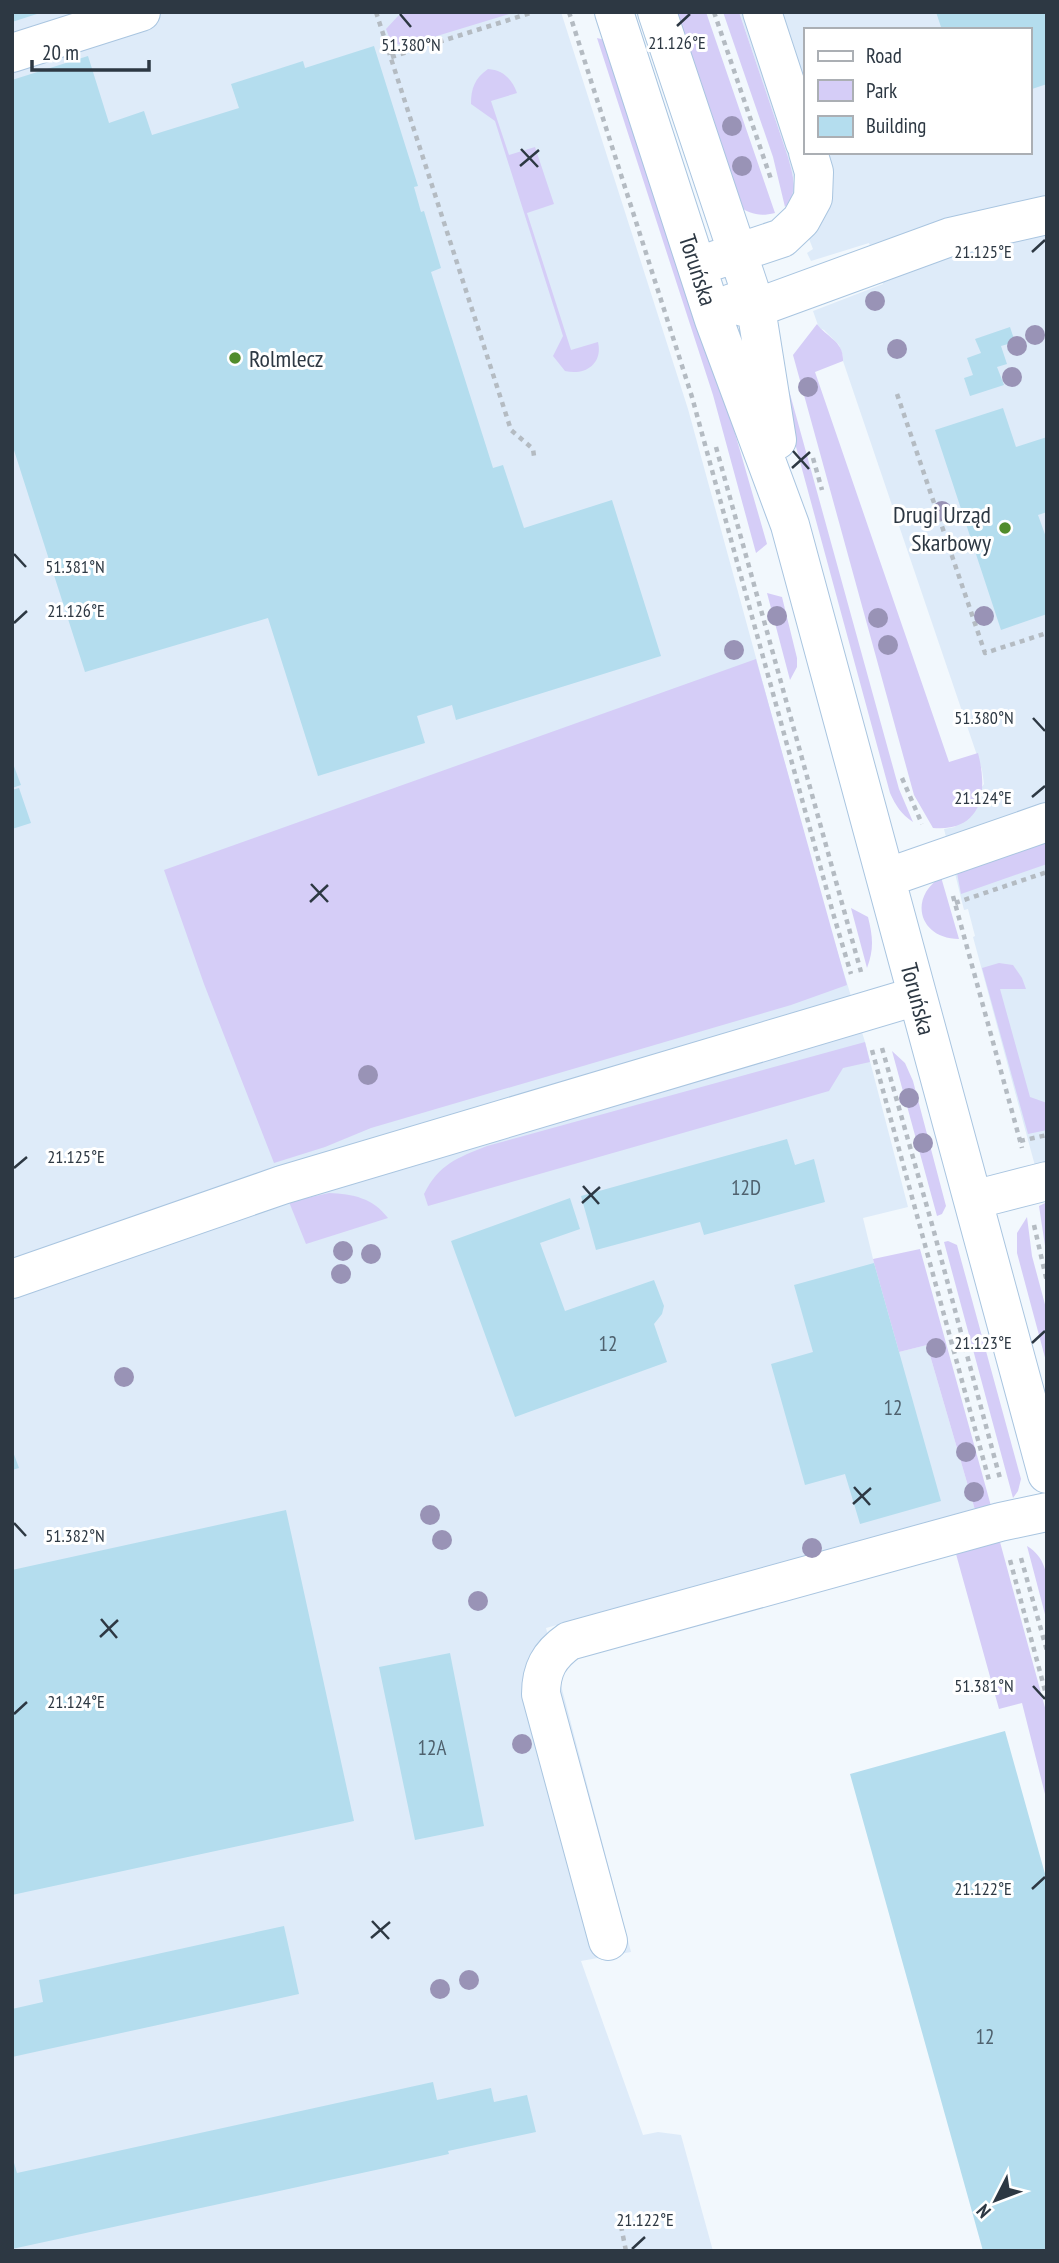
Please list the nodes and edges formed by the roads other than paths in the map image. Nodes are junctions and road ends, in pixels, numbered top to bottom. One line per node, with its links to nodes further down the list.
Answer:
1 (141, 12): 5 (street)
2 (614, 12): 10 (street, Toruńska)
3 (657, 12): 9 (street, Toruńska)
4 (762, 12): 6 (street)
5 (12, 53)
6 (804, 140)
7 (809, 154): 9 (street)
8 (1047, 215): 11 (street)
9 (738, 253): 10 (street); 11 (street, Toruńska)
10 (697, 266): 11 (street); 12 (street, Toruńska)
11 (757, 308): 12 (street, Toruńska)
12 (790, 525): 14 (street, Toruńska)
13 (1047, 822): 14 (street)
14 (886, 878): 15 (street, Toruńska)
15 (917, 996): 17 (street, Toruńska); 18 (street)
16 (1037, 1183): 17 (street)
17 (973, 1200): 19 (street, Toruńska)
18 (12, 1279)
19 (1047, 1474)
20 (1019, 1518): 21 (street)
21 (608, 1941)

